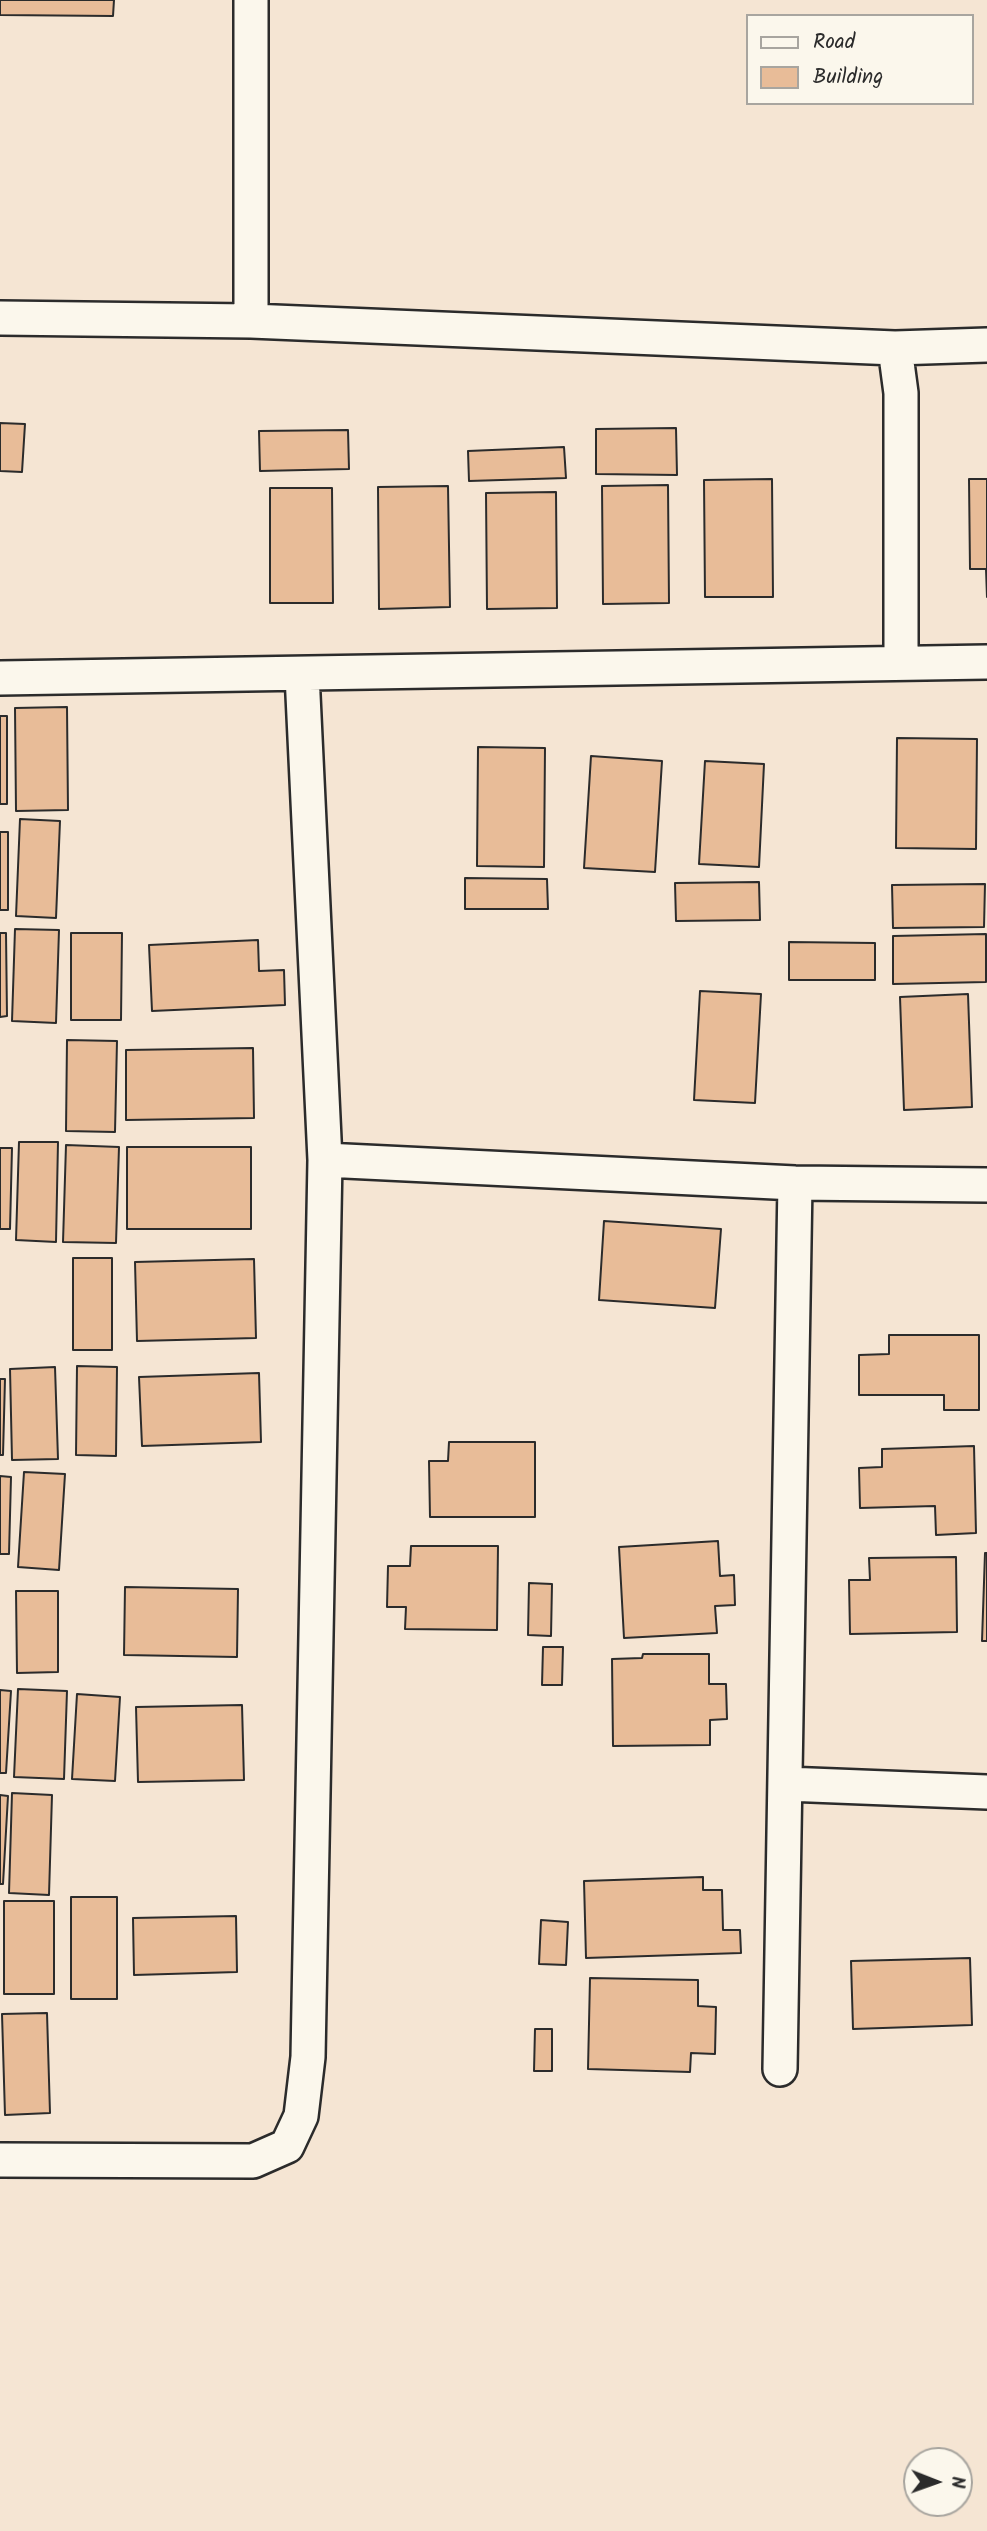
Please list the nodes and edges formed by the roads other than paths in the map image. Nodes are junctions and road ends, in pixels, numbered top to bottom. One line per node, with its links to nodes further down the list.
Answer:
1 (251, 0): 3 (street)
2 (0, 318): 3 (street)
3 (251, 321): 5 (street)
4 (987, 345): 5 (street)
5 (895, 348): 7 (street)
6 (987, 662): 7 (street)
7 (901, 663): 8 (street)
8 (302, 674): 9 (street); 10 (street)
9 (0, 678)
10 (325, 1160): 11 (street); 16 (street)
11 (795, 1183): 12 (street); 13 (street)
12 (987, 1185)
13 (786, 1784): 14 (street); 15 (street)
14 (987, 1792)
15 (780, 2069)
16 (0, 2160)

